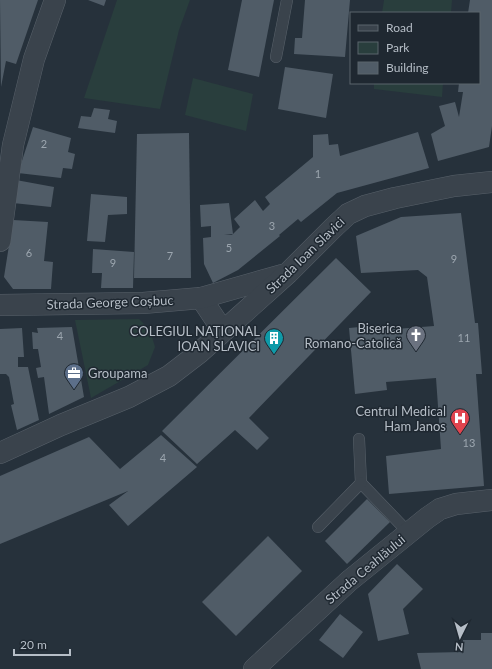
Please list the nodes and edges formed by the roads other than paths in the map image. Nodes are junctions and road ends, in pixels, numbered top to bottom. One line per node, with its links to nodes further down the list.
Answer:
1 (55, 0): 5 (street)
2 (288, 0): 3 (lane)
3 (276, 57)
4 (492, 182): 6 (street, Strada Ioan Slavici)
5 (0, 241)
6 (288, 273): 7 (street, Strada George Coșbuc); 9 (street, Strada Ioan Slavici)
7 (202, 298): 8 (street, Strada George Coșbuc); 9 (street)
8 (0, 305)
9 (223, 331): 11 (street, Strada Ioan Slavici)
10 (359, 439): 12 (lane)
11 (0, 452)
12 (361, 483): 14 (lane); 15 (lane)
13 (492, 500): 15 (street, Strada Ceahlăului)
14 (318, 527)
15 (408, 532): 16 (street, Strada Ceahlăului)
16 (254, 669)

